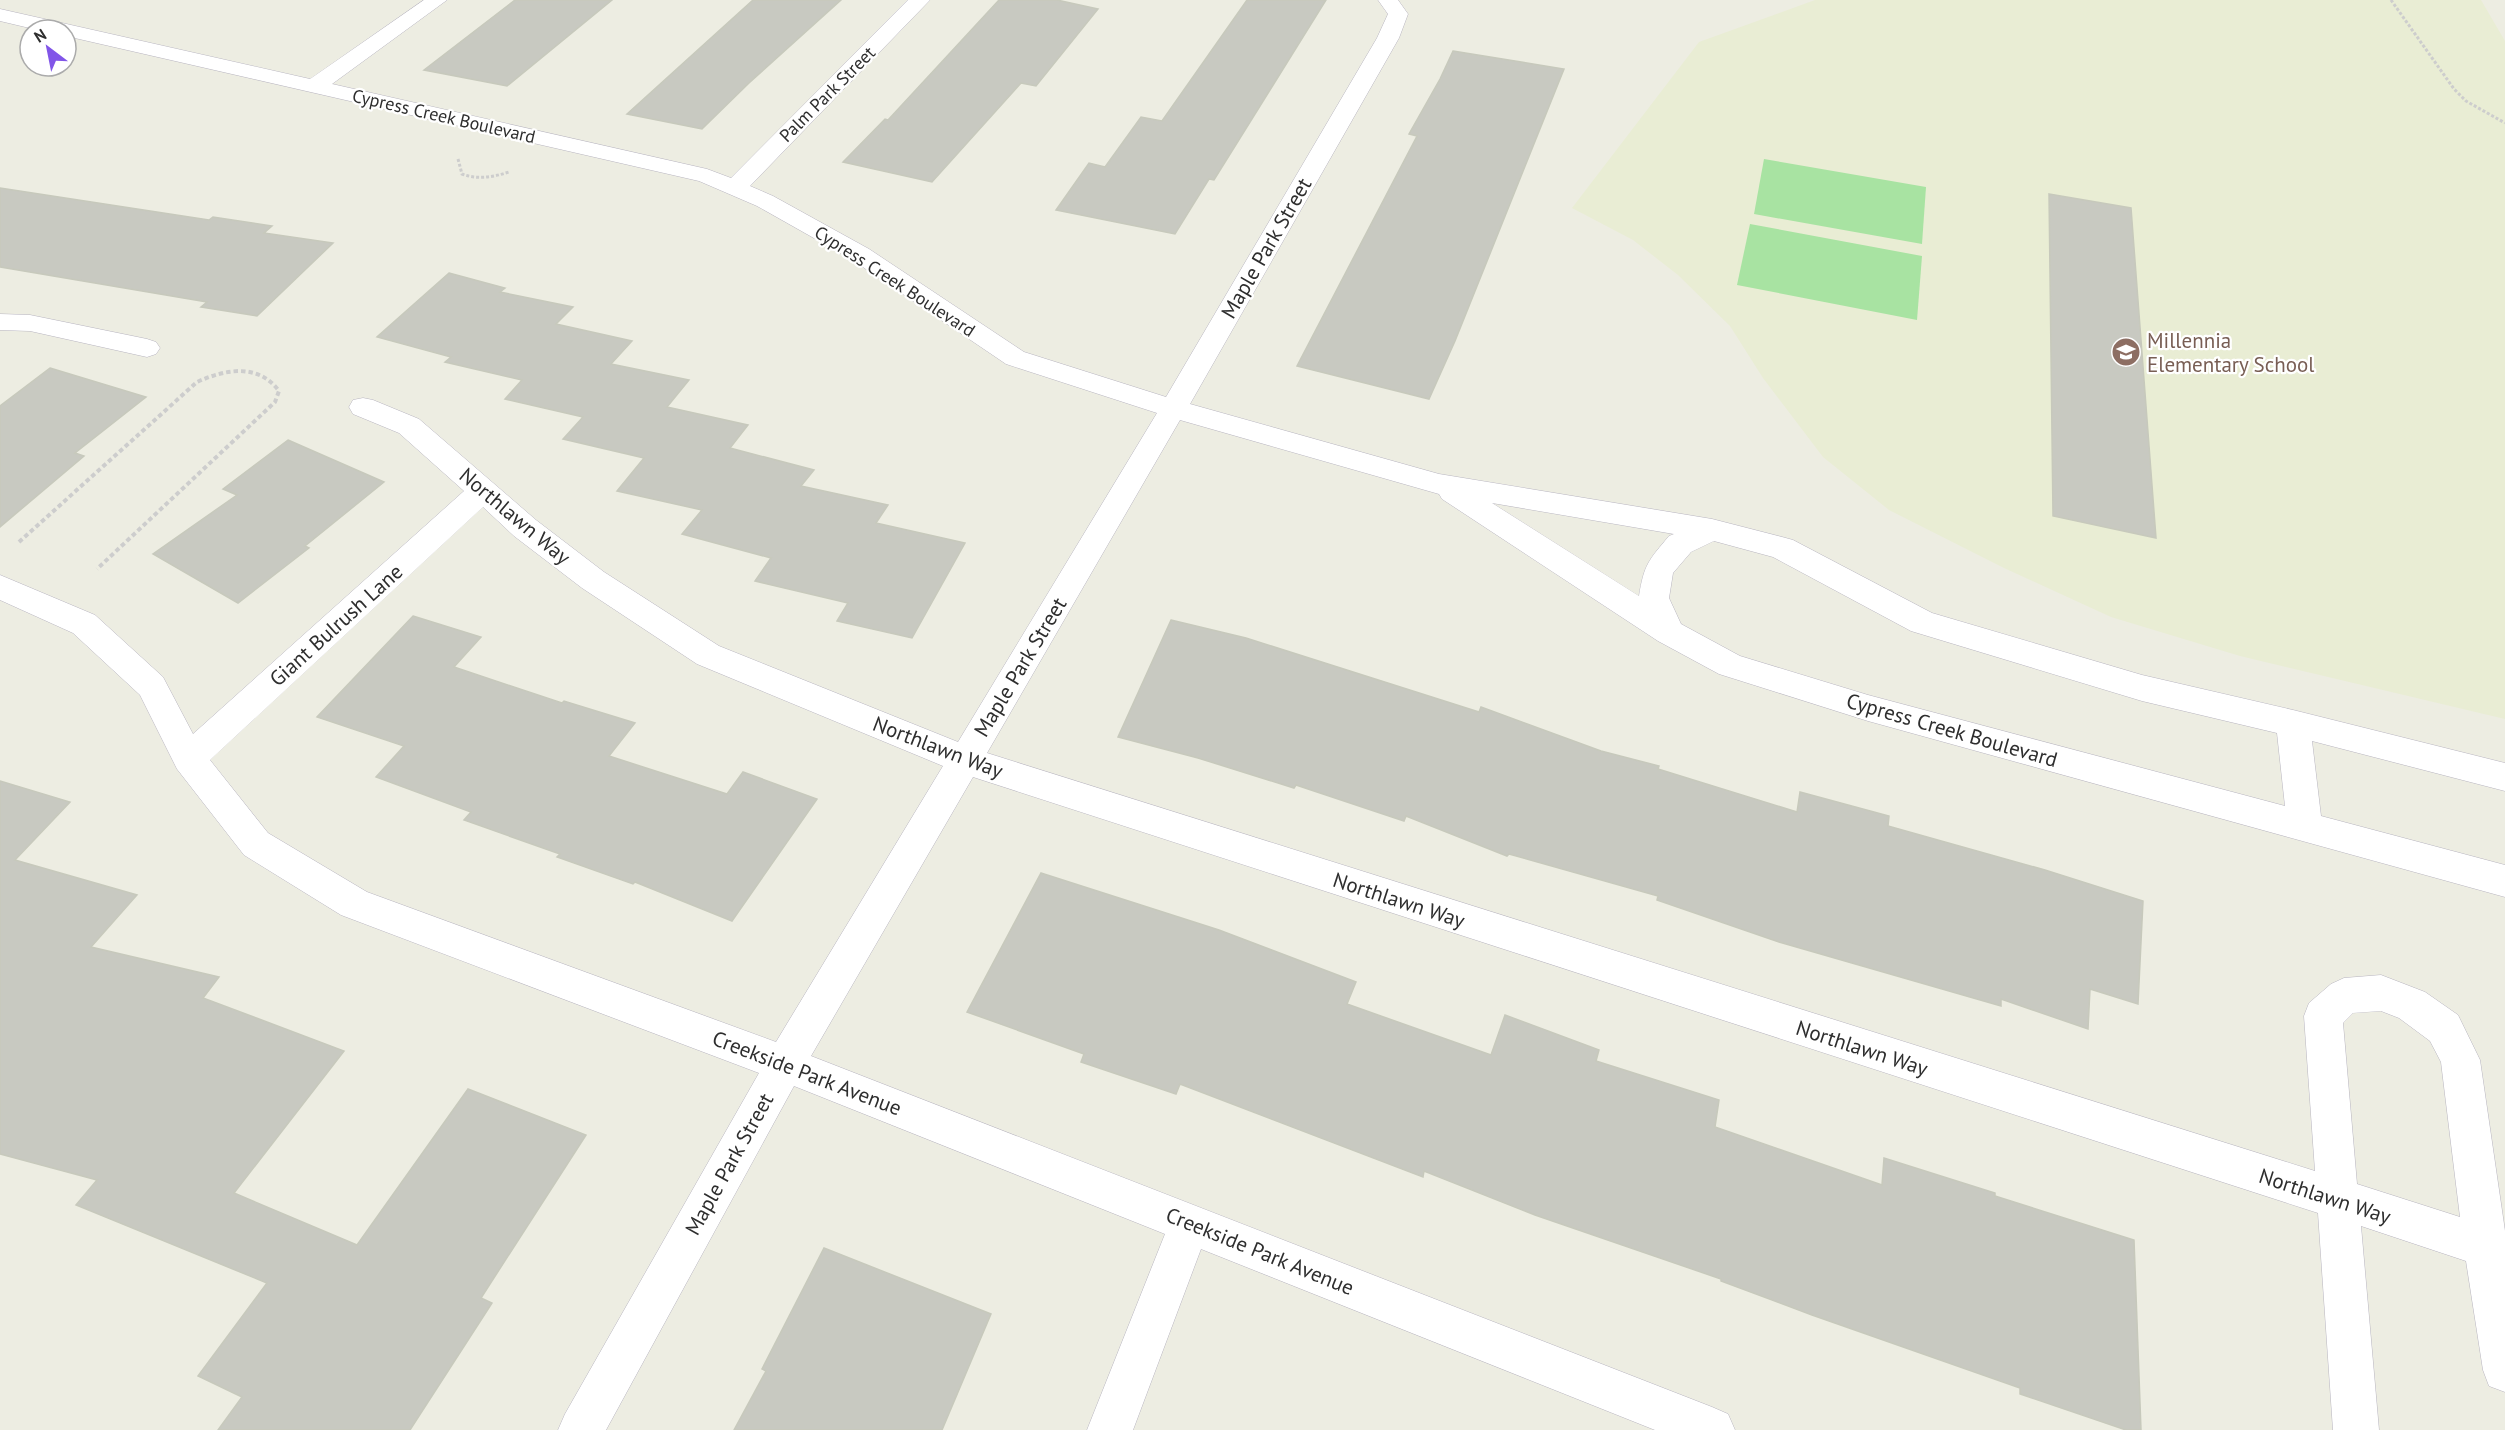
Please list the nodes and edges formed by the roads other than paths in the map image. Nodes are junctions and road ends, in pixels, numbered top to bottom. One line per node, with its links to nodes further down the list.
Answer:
1 (437, 0): 7 (street)
2 (920, 0): 8 (street, Palm Park Street)
3 (1388, 0): 14 (street, Maple Park Street)
4 (0, 15): 5 (street, Cypress Creek Boulevard)
5 (18, 19)
6 (78, 33): 7 (street, Cypress Creek Boulevard)
7 (315, 87): 8 (street, Cypress Creek Boulevard)
8 (734, 188): 14 (street, Cypress Creek Boulevard)
9 (0, 322): 10 (street)
10 (30, 323): 11 (street); 12 (street)
11 (0, 346)
12 (147, 348)
13 (363, 407): 16 (street, Northlawn Way)
14 (1173, 409): 15 (street, Cypress Creek Boulevard); 22 (street, Maple Park Street)
15 (1439, 484): 17 (street, Cypress Creek Boulevard); 19 (street, Cypress Creek Boulevard)
16 (483, 490): 21 (street, Giant Bulrush Lane); 22 (street, Northlawn Way)
17 (1712, 530): 19 (street); 20 (street, Cypress Creek Boulevard)
18 (0, 587): 21 (street, Creekside Park Avenue)
19 (1669, 632): 24 (street, Cypress Creek Boulevard)
20 (2293, 723): 23 (street, Cypress Creek Boulevard); 24 (street)
21 (189, 759): 26 (street, Creekside Park Avenue)
22 (965, 760): 26 (street, Maple Park Street); 27 (street, Northlawn Way)
23 (2505, 777)
24 (2305, 827): 25 (street, Cypress Creek Boulevard)
25 (2505, 881)
26 (785, 1064): 28 (street, Creekside Park Avenue); 31 (street, Maple Park Street)
27 (2339, 1200): 29 (street, Northlawn Way); 29 (street); 34 (street)
28 (1190, 1224): 32 (street); 33 (street, Creekside Park Avenue)
29 (2495, 1249): 30 (street)
30 (2505, 1370)
31 (580, 1430)
32 (1110, 1430)
33 (1712, 1430)
34 (2356, 1430)

